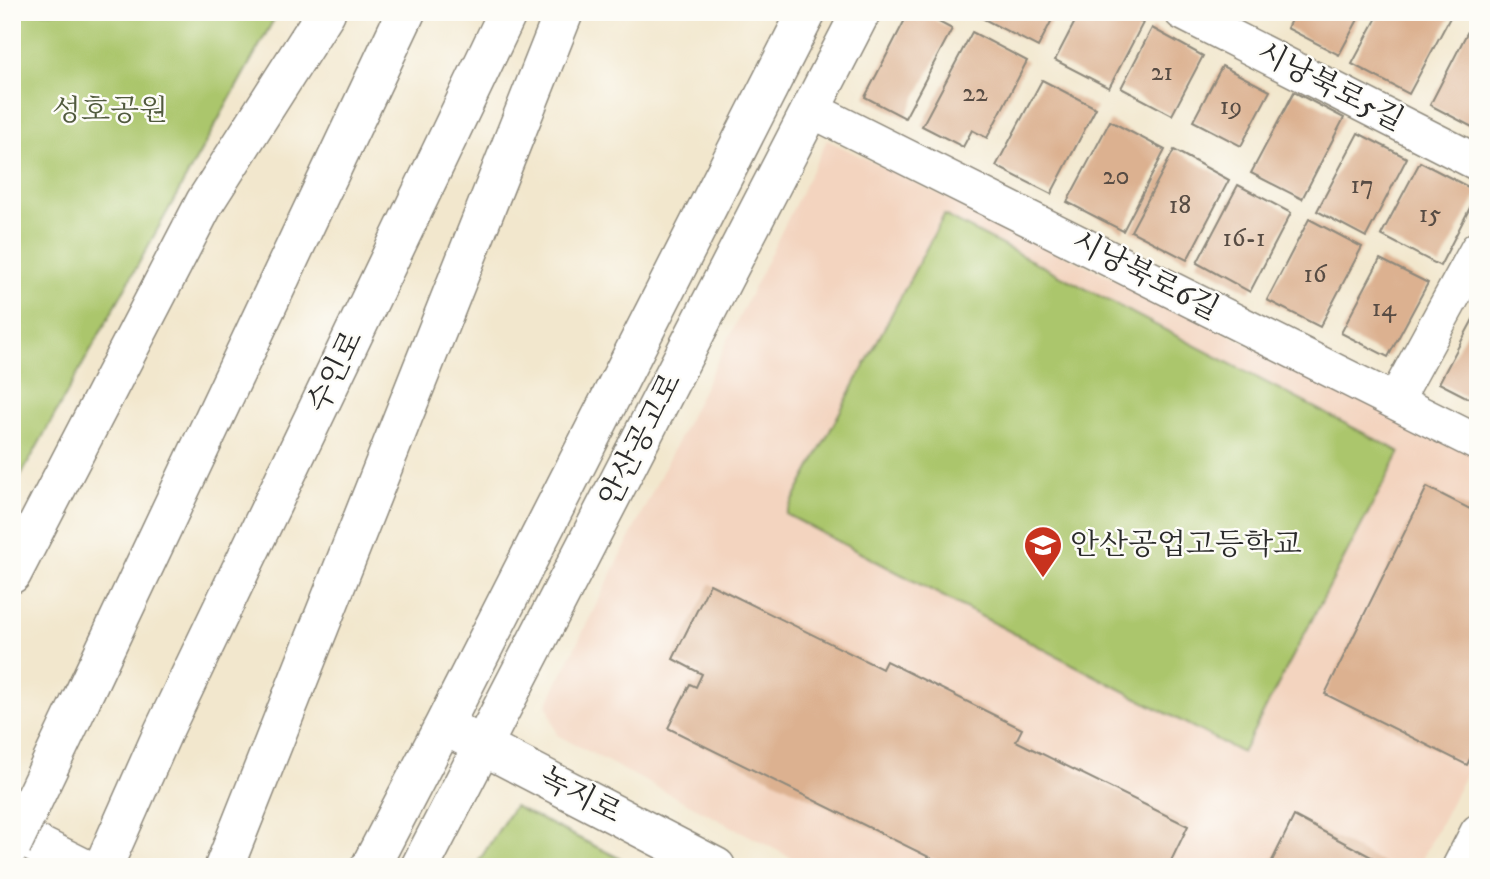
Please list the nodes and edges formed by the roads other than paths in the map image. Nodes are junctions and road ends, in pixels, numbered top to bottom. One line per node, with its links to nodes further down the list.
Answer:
1 (326, 12): 13 (main road)
2 (405, 12): 18 (main road, bridge)
3 (508, 12): 20 (main road, 수인로)
4 (564, 12): 21 (main road)
5 (807, 12): 14 (main road, 안산공고로)
6 (861, 12): 8 (main road, 안산공고로)
7 (1182, 12): 9 (street, 시낭북로5길)
8 (812, 110): 11 (street, 시낭북로6길); 15 (main road, 안산공고로)
9 (1478, 163)
10 (1478, 249): 11 (street)
11 (1395, 401): 12 (street, 시낭북로6길)
12 (1478, 443)
13 (12, 574)
14 (444, 725): 15 (main road, 녹지로); 22 (main road, 안산공고로)
15 (483, 746): 23 (main road, 안산공고로); 24 (main road, 녹지로)
16 (12, 832): 19 (main road)
17 (1478, 832): 25 (street)
18 (12, 845)
19 (82, 867)
20 (103, 867)
21 (224, 867)
22 (370, 867)
23 (420, 867)
24 (716, 867)
25 (1460, 867)

